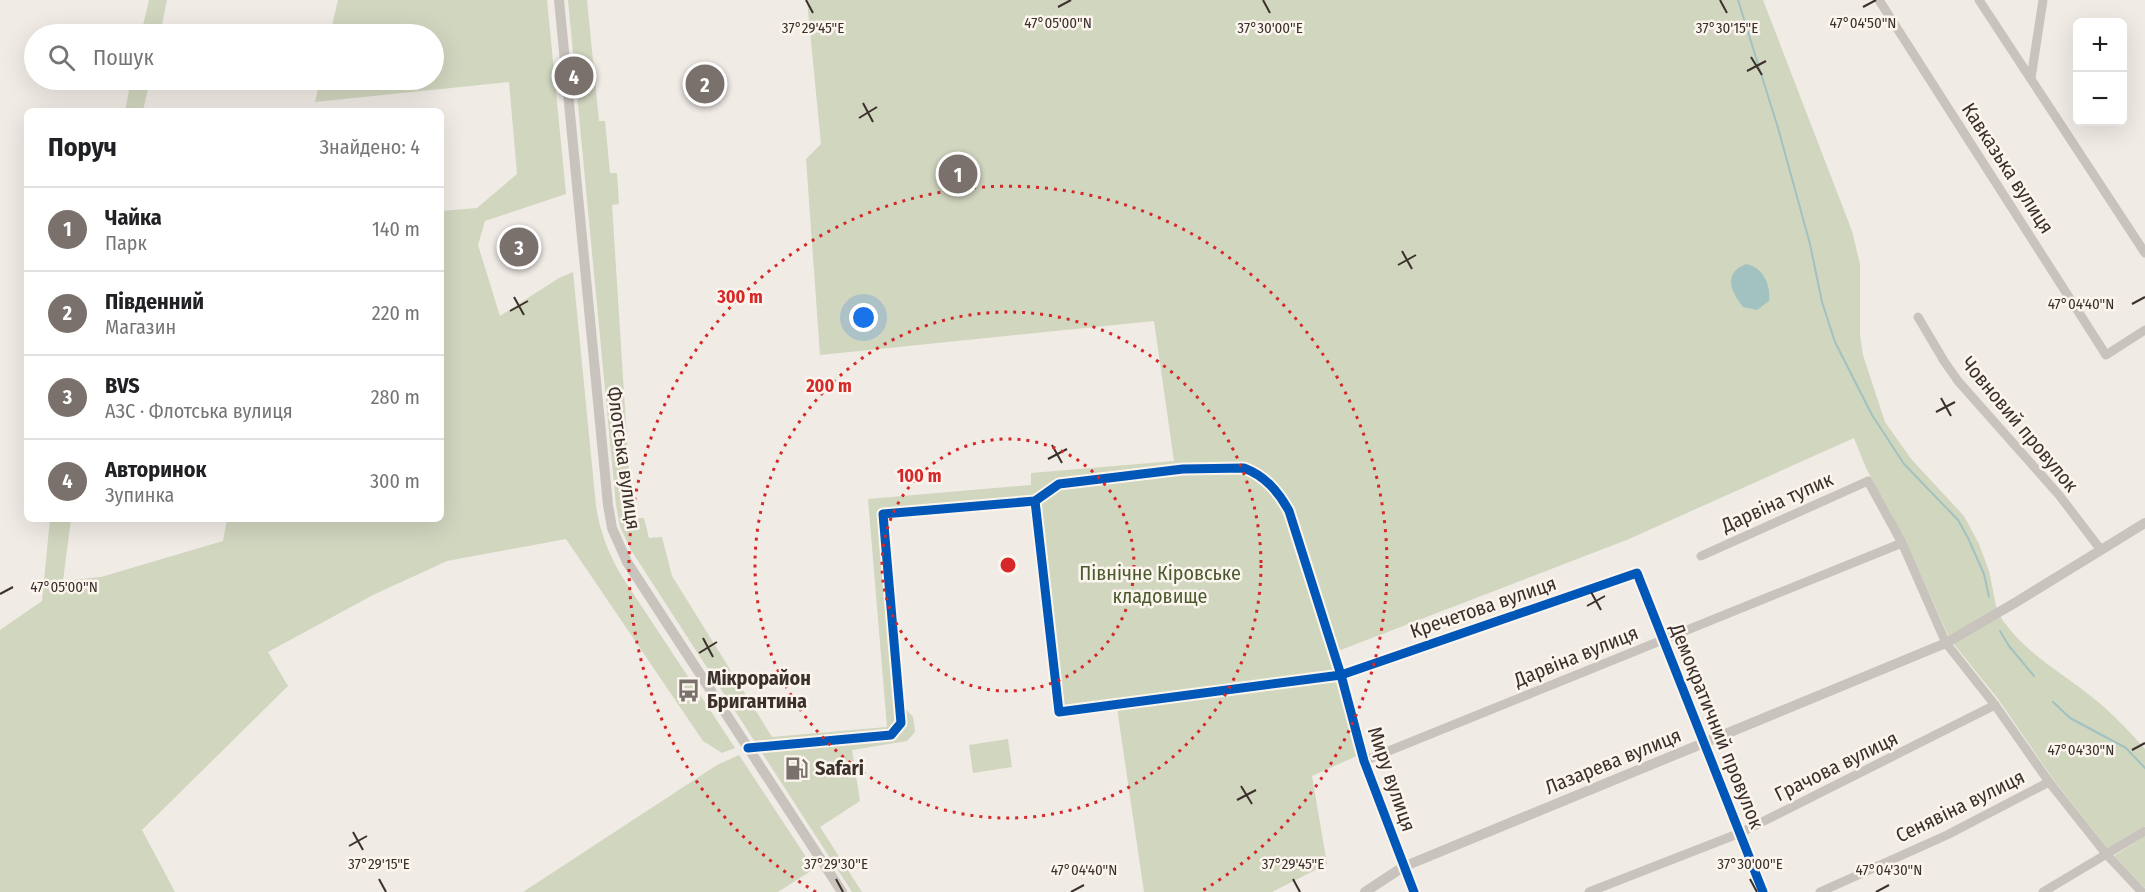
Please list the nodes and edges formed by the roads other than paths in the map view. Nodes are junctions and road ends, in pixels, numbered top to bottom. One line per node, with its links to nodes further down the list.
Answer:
1 (559, 0): 20 (street, Флотська вулиця)
2 (1879, 0): 8 (street, Кавказька вулиця)
3 (1979, 0): 5 (street)
4 (2043, 0): 5 (street)
5 (2031, 78): 6 (street)
6 (2145, 253)
7 (1918, 317): 12 (street, Човновий провулок)
8 (2145, 330)
9 (1035, 501): 17 (street, Миру вулиця); 17 (street, Кречетова вулиця); 20 (street)
10 (2145, 523): 12 (street)
11 (1902, 543): 13 (street, Дарвіна тупик); 15 (street, Дарвіна вулиця); 16 (street)
12 (2101, 550): 16 (street)
13 (1701, 556)
14 (1637, 573): 15 (street, Демократичний провулок); 17 (street, Кречетова вулиця)
15 (1664, 640): 19 (street, Демократичний провулок); 21 (street, Дарвіна вулиця)
16 (1946, 643): 18 (street); 19 (street, Лазарева вулиця)
17 (1341, 675): 21 (street, Миру вулиця)
18 (1995, 705): 22 (street); 24 (street, Грачова вулиця)
19 (1704, 743): 24 (street, Демократичний провулок); 26 (street, Лазарева вулиця)
20 (748, 748): 27 (street, Флотська вулиця)
21 (1364, 761): 26 (street, Миру вулиця)
22 (2049, 782): 25 (street); 32 (street, Сенявіна вулиця)
23 (2145, 831): 25 (street)
24 (1740, 833): 30 (street, Грачова вулиця); 31 (street, Демократичний провулок)
25 (2107, 855): 33 (street); 34 (street)
26 (1403, 867): 28 (street, Лазарева вулиця); 29 (street, Миру вулиця)
27 (842, 892)
28 (1365, 892)
29 (1414, 892)
30 (1589, 892)
31 (1763, 892)
32 (1820, 892)
33 (2043, 892)
34 (2142, 892)

